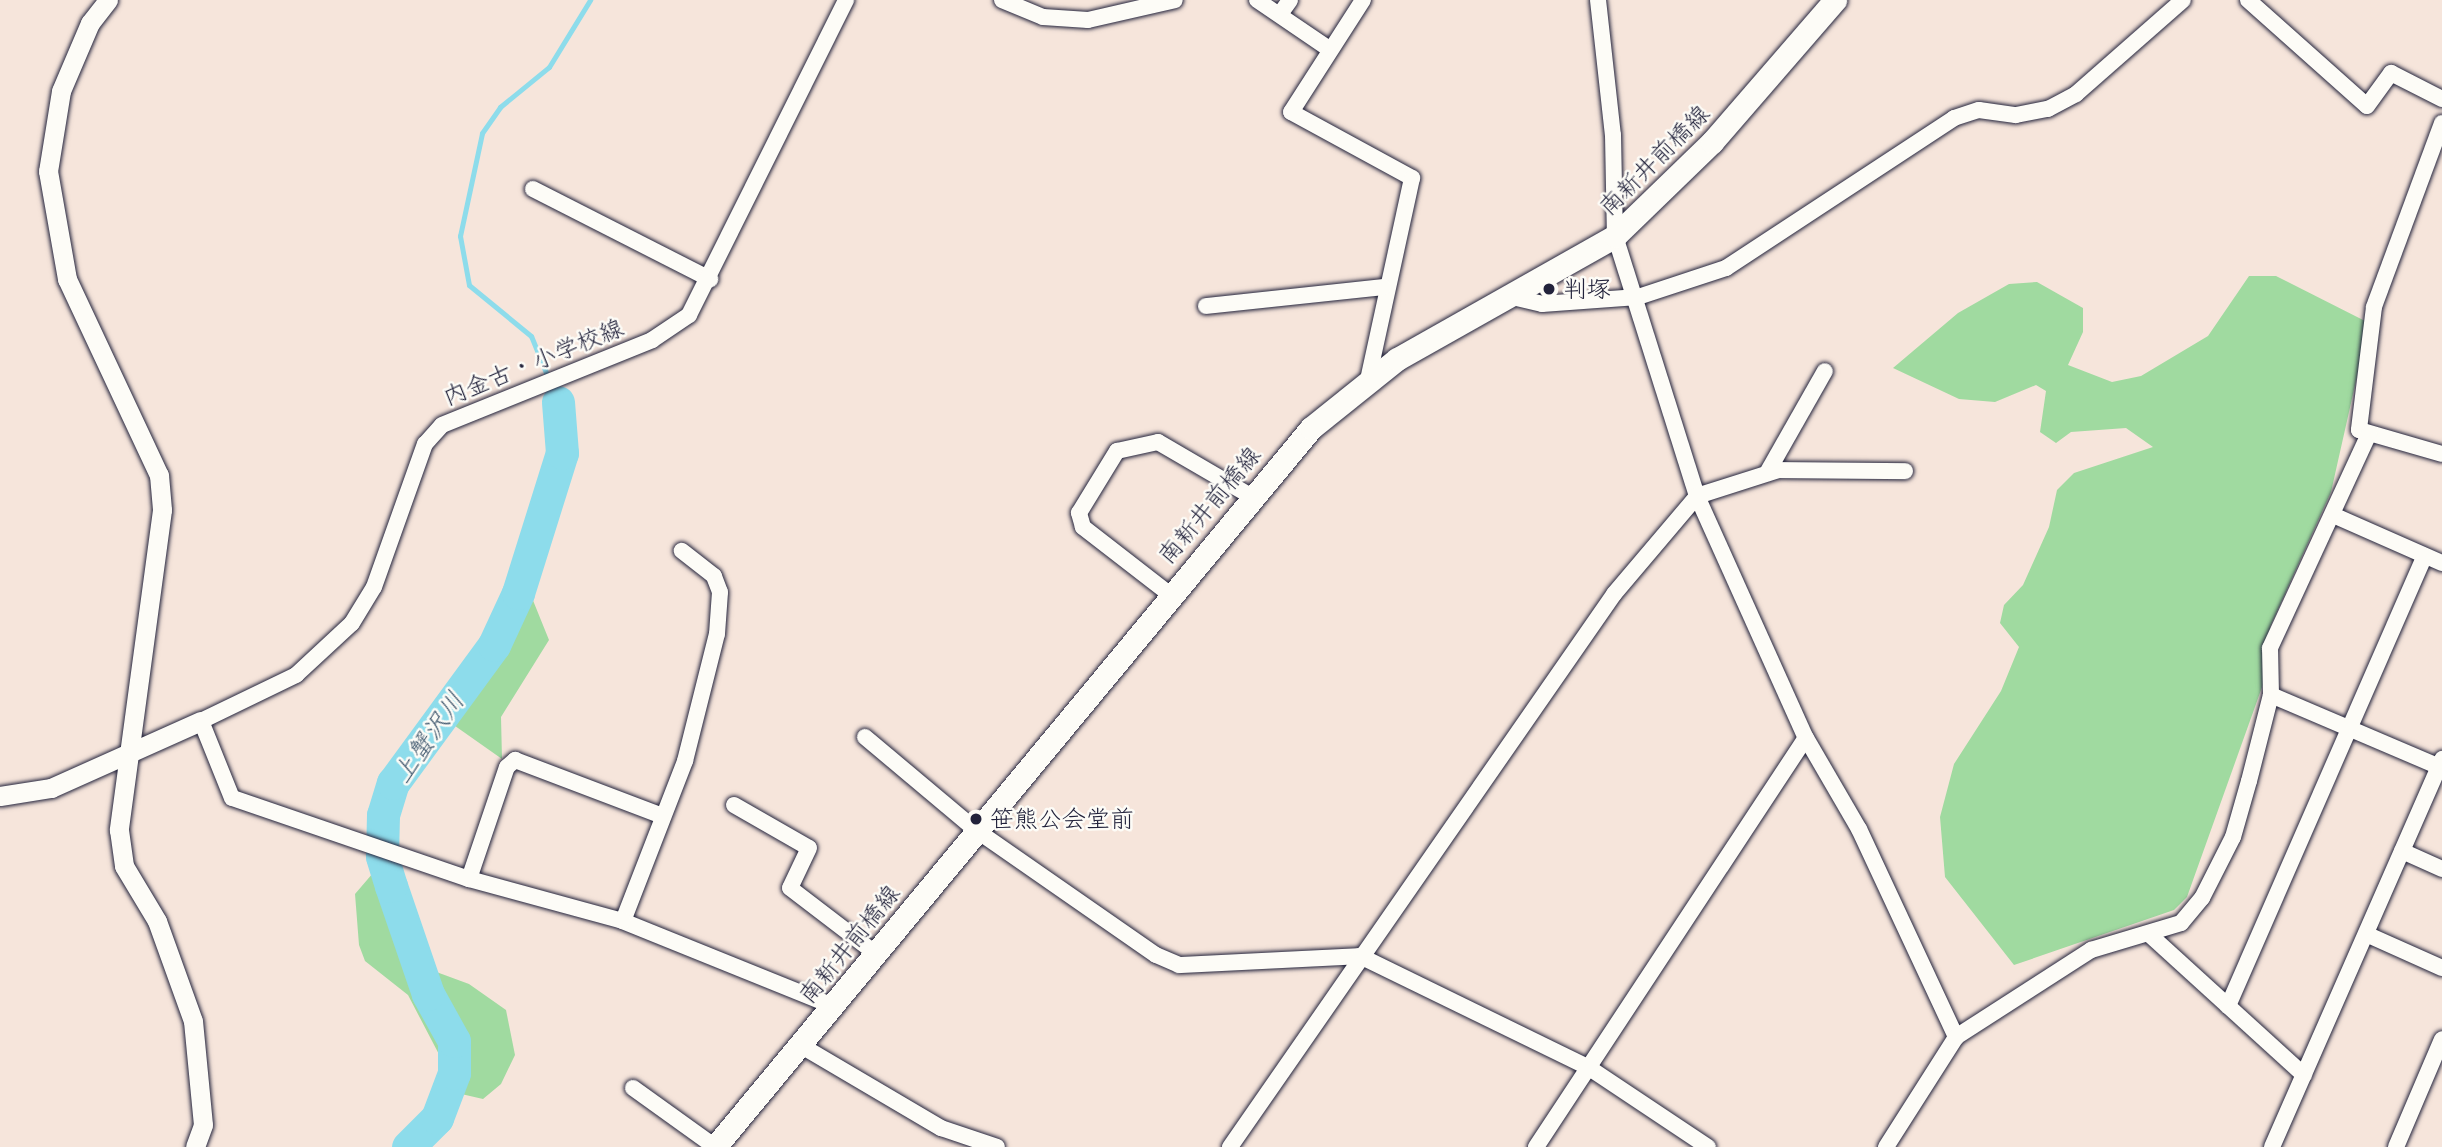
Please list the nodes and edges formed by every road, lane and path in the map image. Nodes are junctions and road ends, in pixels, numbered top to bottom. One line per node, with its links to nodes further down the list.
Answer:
1 (108, 0): 41 (street)
2 (846, 0): 18 (street, 内金古・小学校線)
3 (1002, 0): 4 (street)
4 (1175, 0)
5 (1257, 0): 12 (street)
6 (1290, 0): 12 (street)
7 (1363, 0): 13 (street)
8 (1598, 0): 17 (street)
9 (1836, 0): 17 (main road, 南新井前橋線)
10 (2183, 0): 21 (street)
11 (2248, 0): 14 (street)
12 (1280, 14): 13 (street)
13 (1329, 49): 19 (street)
14 (2442, 99)
15 (2442, 123): 25 (street)
16 (533, 188): 18 (street)
17 (1615, 236): 20 (main road, 南新井前橋線); 21 (street)
18 (710, 279): 37 (street, 内金古・小学校線)
19 (1383, 287): 22 (street); 24 (street)
20 (1508, 296): 21 (street); 24 (main road, 南新井前橋線)
21 (1638, 297): 30 (street)
22 (1206, 306)
23 (1825, 371): 28 (street)
24 (1368, 379): 29 (main road, 南新井前橋線)
25 (2369, 433): 26 (street); 31 (street)
26 (2442, 454)
27 (1905, 471): 28 (street)
28 (1767, 473): 30 (street)
29 (1249, 495): 35 (main road, 南新井前橋線); 35 (street)
30 (1697, 496): 40 (street); 54 (street)
31 (2333, 515): 33 (street); 36 (street)
32 (682, 551): 45 (street)
33 (2425, 556): 34 (street); 38 (street)
34 (2442, 563)
35 (1168, 593): 46 (main road, 南新井前橋線)
36 (2272, 695): 38 (street); 52 (street)
37 (201, 722): 41 (street, 内金古・小学校線); 49 (street)
38 (2351, 729): 42 (street); 57 (street)
39 (865, 737): 46 (street)
40 (1805, 738): 58 (street); 61 (street)
41 (130, 753): 43 (street, 内金古・小学校線); 64 (street)
42 (2441, 765): 47 (street)
43 (0, 796)
44 (734, 805): 53 (street)
45 (660, 815): 49 (street); 50 (street)
46 (976, 830): 53 (main road, 南新井前橋線); 54 (street)
47 (2402, 851): 48 (street); 51 (street)
48 (2442, 869)
49 (470, 879): 50 (street)
50 (623, 921): 56 (street)
51 (2366, 934): 55 (street); 62 (street)
52 (2150, 935): 57 (street); 58 (street)
53 (875, 953): 56 (main road, 南新井前橋線)
54 (1360, 956): 61 (street); 67 (street)
55 (2442, 968)
56 (833, 1006): 60 (main road, 南新井前橋線)
57 (2228, 1006): 62 (street)
58 (1956, 1037): 70 (street)
59 (2442, 1039): 72 (street)
60 (800, 1045): 65 (main road, 南新井前橋線); 66 (street)
61 (1588, 1067): 68 (street); 69 (street)
62 (2304, 1075): 71 (street)
63 (633, 1088): 65 (street)
64 (195, 1147)
65 (715, 1147)
66 (997, 1147)
67 (1230, 1147)
68 (1536, 1147)
69 (1708, 1147)
70 (1886, 1147)
71 (2272, 1147)
72 (2396, 1147)

